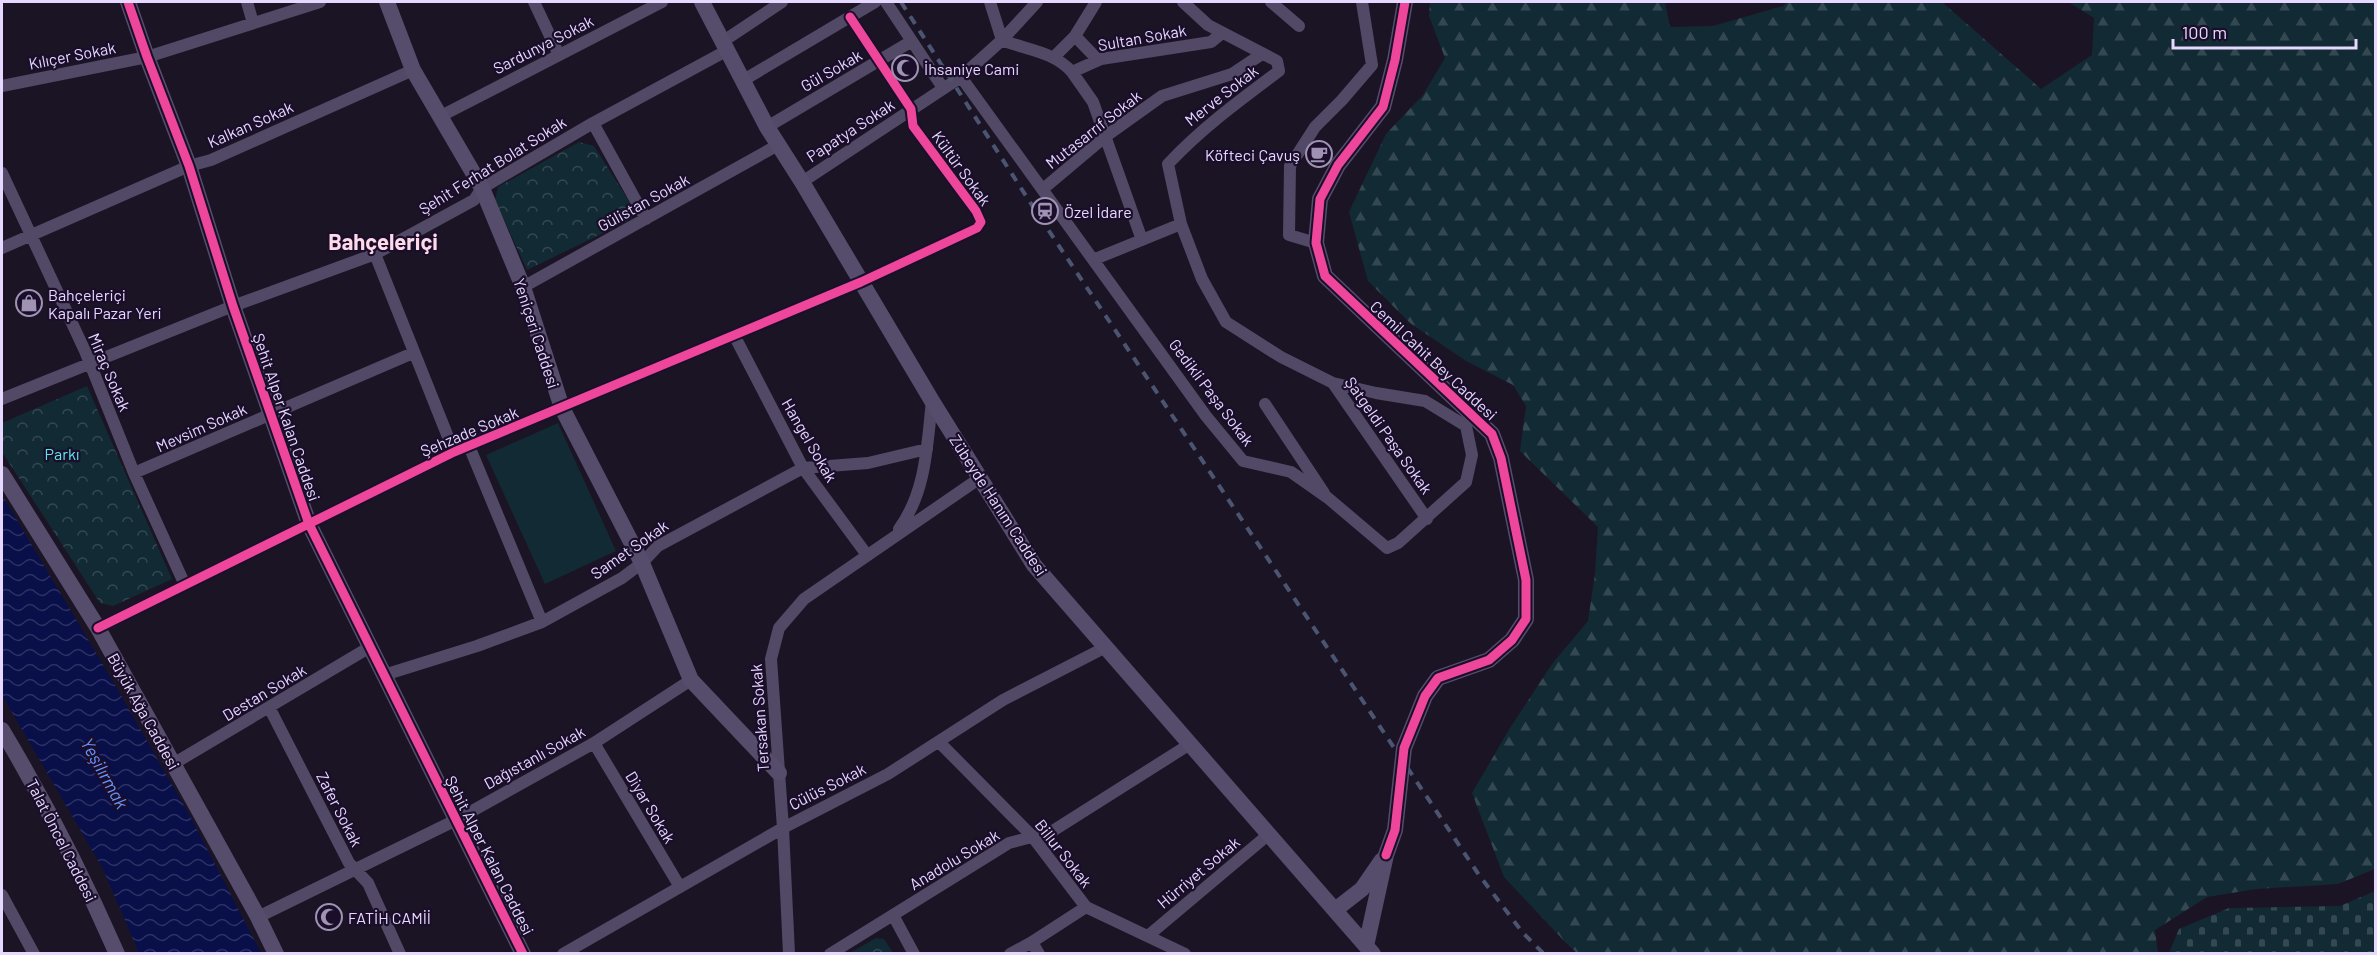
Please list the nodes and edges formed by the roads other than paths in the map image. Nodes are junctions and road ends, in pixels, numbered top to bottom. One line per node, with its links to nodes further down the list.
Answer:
1 (128, 2): 28 (street, Şehit Alper Kalan Caddesi)
2 (247, 2): 19 (street)
3 (320, 2): 19 (street, Kılıçer Sokak)
4 (387, 2): 32 (street, Yeniçeri Caddesi)
5 (534, 2): 26 (street)
6 (662, 2): 26 (street, Sardunya Sokak)
7 (702, 2): 25 (street, Zübeyde Hanım Caddesi)
8 (782, 2): 25 (street, Şehit Ferhat Bolat Sokak)
9 (875, 2): 18 (street)
10 (886, 2): 24 (street)
11 (990, 2): 23 (street)
12 (1037, 2): 23 (street, Papatya Sokak)
13 (1096, 2): 22 (street)
14 (1183, 2): 21 (street, Merve Sokak)
15 (1271, 2): 20 (street)
16 (1362, 2): 53 (street)
17 (1404, 2): 53 (street, Cemil Cahit Bey Caddesi)
18 (850, 17): 31 (street, Kültür Sokak); 35 (street)
19 (253, 23): 28 (street, Kılıçer Sokak)
20 (1299, 26)
21 (1222, 33): 27 (street, Merve Sokak); 30 (street, Sultan Sokak)
22 (1075, 36): 29 (street); 30 (street)
23 (1002, 40): 29 (street); 34 (street, Papatya Sokak)
24 (912, 41): 31 (street, Gül Sokak); 37 (street)
25 (724, 46): 35 (street, Zübeyde Hanım Caddesi); 40 (street, Şehit Ferhat Bolat Sokak)
26 (560, 54): 39 (street, Sardunya Sokak)
27 (1262, 54): 42 (street, Mutasarrıf Sokak); 50 (street, Merve Sokak)
28 (147, 57): 36 (street, Kılıçer Sokak); 44 (street, Şehit Alper Kalan Caddesi)
29 (1054, 57): 33 (street)
30 (1098, 60): 33 (street, Sultan Sokak)
31 (879, 61): 38 (street, Kültür Sokak); 41 (street, Gül Sokak)
32 (412, 70): 39 (street, Yeniçeri Caddesi); 44 (street, Kalkan Sokak)
33 (1072, 72): 42 (street)
34 (961, 77): 37 (street, Papatya Sokak); 48 (street, Gedikli Paşa Sokak)
35 (742, 81): 41 (street, Zübeyde Hanım Caddesi)
36 (2, 86)
37 (944, 88): 38 (street, Papatya Sokak)
38 (911, 109): 46 (street, Papatya Sokak); 57 (street, Kültür Sokak)
39 (439, 117): 47 (street, Yeniçeri Caddesi)
40 (593, 123): 47 (street, Şehit Ferhat Bolat Sokak); 49 (street)
41 (766, 127): 43 (street, Zübeyde Hanım Caddesi)
42 (1106, 136): 48 (street, Mutasarrıf Sokak); 52 (street)
43 (778, 145): 46 (street, Zübeyde Hanım Caddesi); 49 (street, Gülistan Sokak)
44 (189, 166): 51 (street, Kalkan Sokak); 59 (street, Şehit Alper Kalan Caddesi)
45 (2, 173): 51 (street, Miraç Sokak)
46 (802, 182): 57 (street, Zübeyde Hanım Caddesi)
47 (482, 188): 55 (street, Şehit Ferhat Bolat Sokak); 58 (street, Yeniçeri Caddesi)
48 (1043, 189): 56 (street, Gedikli Paşa Sokak)
49 (646, 219): 58 (street, Gülistan Sokak)
50 (1181, 224): 52 (street); 63 (street, Şatgeldi Paşa Sokak)
51 (30, 235): 54 (street, Kalkan Sokak); 62 (street, Miraç Sokak)
52 (1142, 240): 56 (street)
53 (1316, 243): 70 (street, Cemil Cahit Bey Caddesi)
54 (2, 248)
55 (375, 254): 59 (street, Şehit Ferhat Bolat Sokak); 61 (street)
56 (1095, 259): 78 (street, Gedikli Paşa Sokak)
57 (861, 282): 60 (street, Şehzade Sokak); 65 (street, Zübeyde Hanım Caddesi)
58 (523, 287): 67 (street, Yeniçeri Caddesi)
59 (233, 306): 62 (street, Şehit Ferhat Bolat Sokak); 68 (street, Şehit Alper Kalan Caddesi)
60 (734, 335): 67 (street, Şehzade Sokak); 74 (street, Hangel Sokak)
61 (413, 353): 68 (street, Mevsim Sokak); 73 (street)
62 (90, 362): 64 (street, Şehit Ferhat Bolat Sokak); 75 (street, Miraç Sokak)
63 (1333, 383): 69 (street); 79 (street, Şatgeldi Paşa Sokak)
64 (2, 399)
65 (932, 401): 72 (street, Tersakan Sokak); 77 (street, Zübeyde Hanım Caddesi)
66 (1265, 404): 78 (street)
67 (562, 408): 71 (street, Şehzade Sokak); 83 (street, Yeniçeri Caddesi)
68 (270, 413): 75 (street, Mevsim Sokak); 80 (street, Şehit Alper Kalan Caddesi)
69 (1466, 426): 70 (street); 79 (street, Gedikli Paşa Sokak)
70 (1492, 434): 103 (street, Cemil Cahit Bey Caddesi)
71 (469, 446): 73 (street, Şehzade Sokak); 85 (street)
72 (927, 449): 74 (street, Samet Sokak); 81 (street, Tersakan Sokak)
73 (454, 452): 80 (street, Şehzade Sokak)
74 (803, 468): 82 (street, Hangel Sokak); 83 (street, Samet Sokak)
75 (134, 473): 84 (street, Miraç Sokak)
76 (2, 474): 86 (street, Büyük Ağa Caddesi)
77 (980, 478): 81 (street, Tersakan Sokak); 88 (street, Zübeyde Hanım Caddesi)
78 (1328, 498): 79 (street, Gedikli Paşa Sokak)
79 (1427, 519)
80 (309, 524): 84 (street, Şehzade Sokak); 87 (street, Şehit Alper Kalan Caddesi)
81 (893, 538): 82 (street, Tersakan Sokak)
82 (867, 555): 98 (street, Tersakan Sokak)
83 (642, 563): 85 (street, Samet Sokak); 90 (street, Yeniçeri Caddesi)
84 (185, 585): 86 (street, Şehzade Sokak)
85 (542, 622): 89 (street, Samet Sokak)
86 (98, 628): 97 (street, Büyük Ağa Caddesi)
87 (370, 647): 89 (street, Şehit Alper Kalan Caddesi); 91 (street, Destan Sokak)
88 (1106, 647): 93 (street, Cülüs Sokak); 95 (street, Zübeyde Hanım Caddesi)
89 (384, 675): 99 (street, Şehit Alper Kalan Caddesi)
90 (691, 680): 94 (street, Dağıstanlı Sokak); 98 (street, Yeniçeri Caddesi)
91 (270, 709): 97 (street, Destan Sokak); 104 (street, Zafer Sokak)
92 (2, 730): 96 (street, Talat Öncel Caddesi)
93 (939, 742): 100 (street, Cülüs Sokak); 102 (street, Billur Sokak)
94 (594, 743): 99 (street, Dağıstanlı Sokak); 105 (street, Diyar Sokak)
95 (1190, 744): 101 (street, Zübeyde Hanım Caddesi); 102 (street, Anadolu Sokak)
96 (7, 750): 116 (street, Talat Öncel Caddesi)
97 (174, 764): 110 (street, Büyük Ağa Caddesi)
98 (779, 773): 100 (street, Tersakan Sokak)
99 (456, 820): 104 (street, Dağıstanlı Sokak); 119 (street, Şehit Alper Kalan Caddesi)
100 (783, 828): 105 (street, Cülüs Sokak); 121 (street, Tersakan Sokak)
101 (1269, 834): 108 (street, Zübeyde Hanım Caddesi); 111 (street, Hürriyet Sokak)
102 (1032, 836): 107 (street, Billur Sokak); 109 (street, Anadolu Sokak)
103 (1386, 855): 108 (street); 114 (street)
104 (356, 869): 110 (street, Dağıstanlı Sokak); 118 (street, Zafer Sokak)
105 (680, 887): 120 (street, Cülüs Sokak)
106 (2, 895): 115 (street)
107 (1086, 907): 111 (street, Billur Sokak); 113 (street)
108 (1335, 910): 114 (street, Zübeyde Hanım Caddesi)
109 (893, 915): 112 (street); 122 (street, Anadolu Sokak)
110 (258, 917): 117 (street, Büyük Ağa Caddesi)
111 (1149, 935): 127 (street, Billur Sokak)
112 (907, 941): 123 (street); 124 (street)
113 (1032, 942): 125 (street); 126 (street)
114 (1369, 950)
115 (34, 954)
116 (117, 954)
117 (276, 954)
118 (400, 954)
119 (523, 954)
120 (563, 954)
121 (789, 954)
122 (830, 954)
123 (899, 954)
124 (914, 954)
125 (1010, 954)
126 (1039, 954)
127 (1185, 954)

